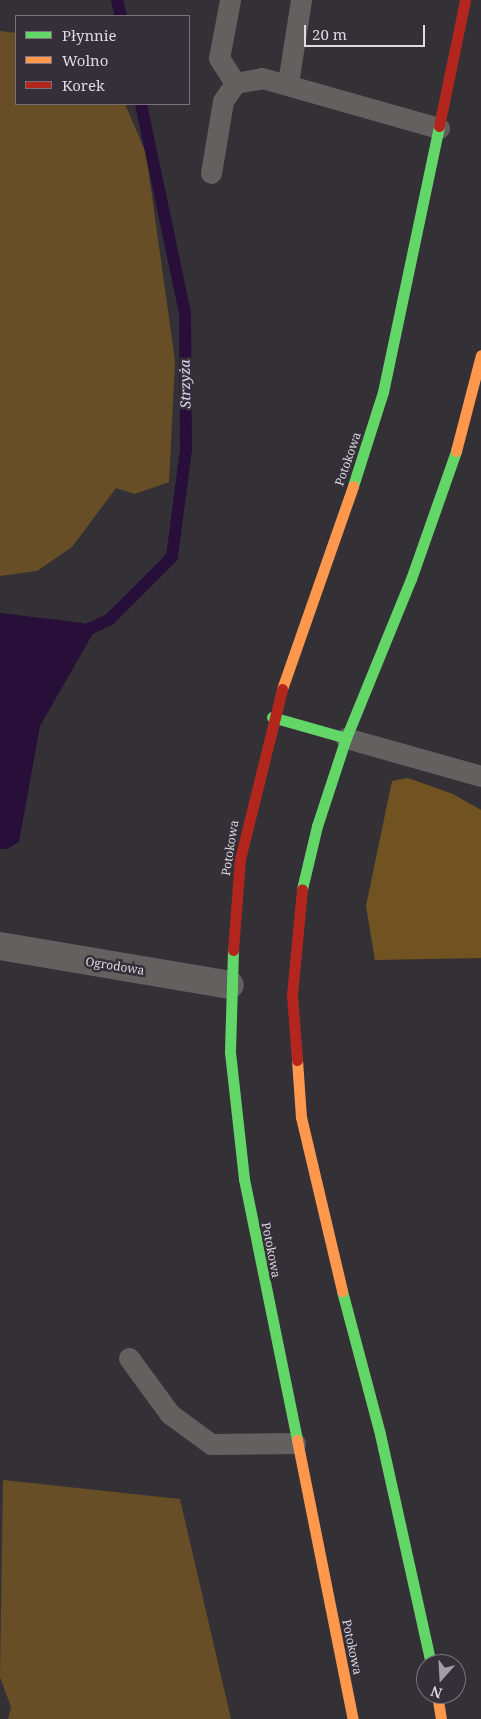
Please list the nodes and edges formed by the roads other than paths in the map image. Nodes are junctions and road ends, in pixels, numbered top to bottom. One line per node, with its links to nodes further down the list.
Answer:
1 (230, 0): 4 (lane)
2 (301, 0): 5 (lane)
3 (465, 0): 6 (main road, Potokowa)
4 (235, 82): 5 (lane); 7 (lane)
5 (288, 84): 6 (lane)
6 (439, 128): 9 (main road, Potokowa)
7 (211, 172)
8 (481, 355): 10 (main road)
9 (272, 717): 10 (main road); 13 (main road, Potokowa)
10 (346, 738): 11 (lane); 16 (main road)
11 (481, 776)
12 (0, 946): 13 (street, Ogrodowa)
13 (230, 985): 15 (main road, Potokowa)
14 (129, 1358): 15 (lane)
15 (295, 1444): 18 (main road, Potokowa)
16 (429, 1654)
17 (439, 1704): 19 (main road)
18 (353, 1719)
19 (442, 1719)

